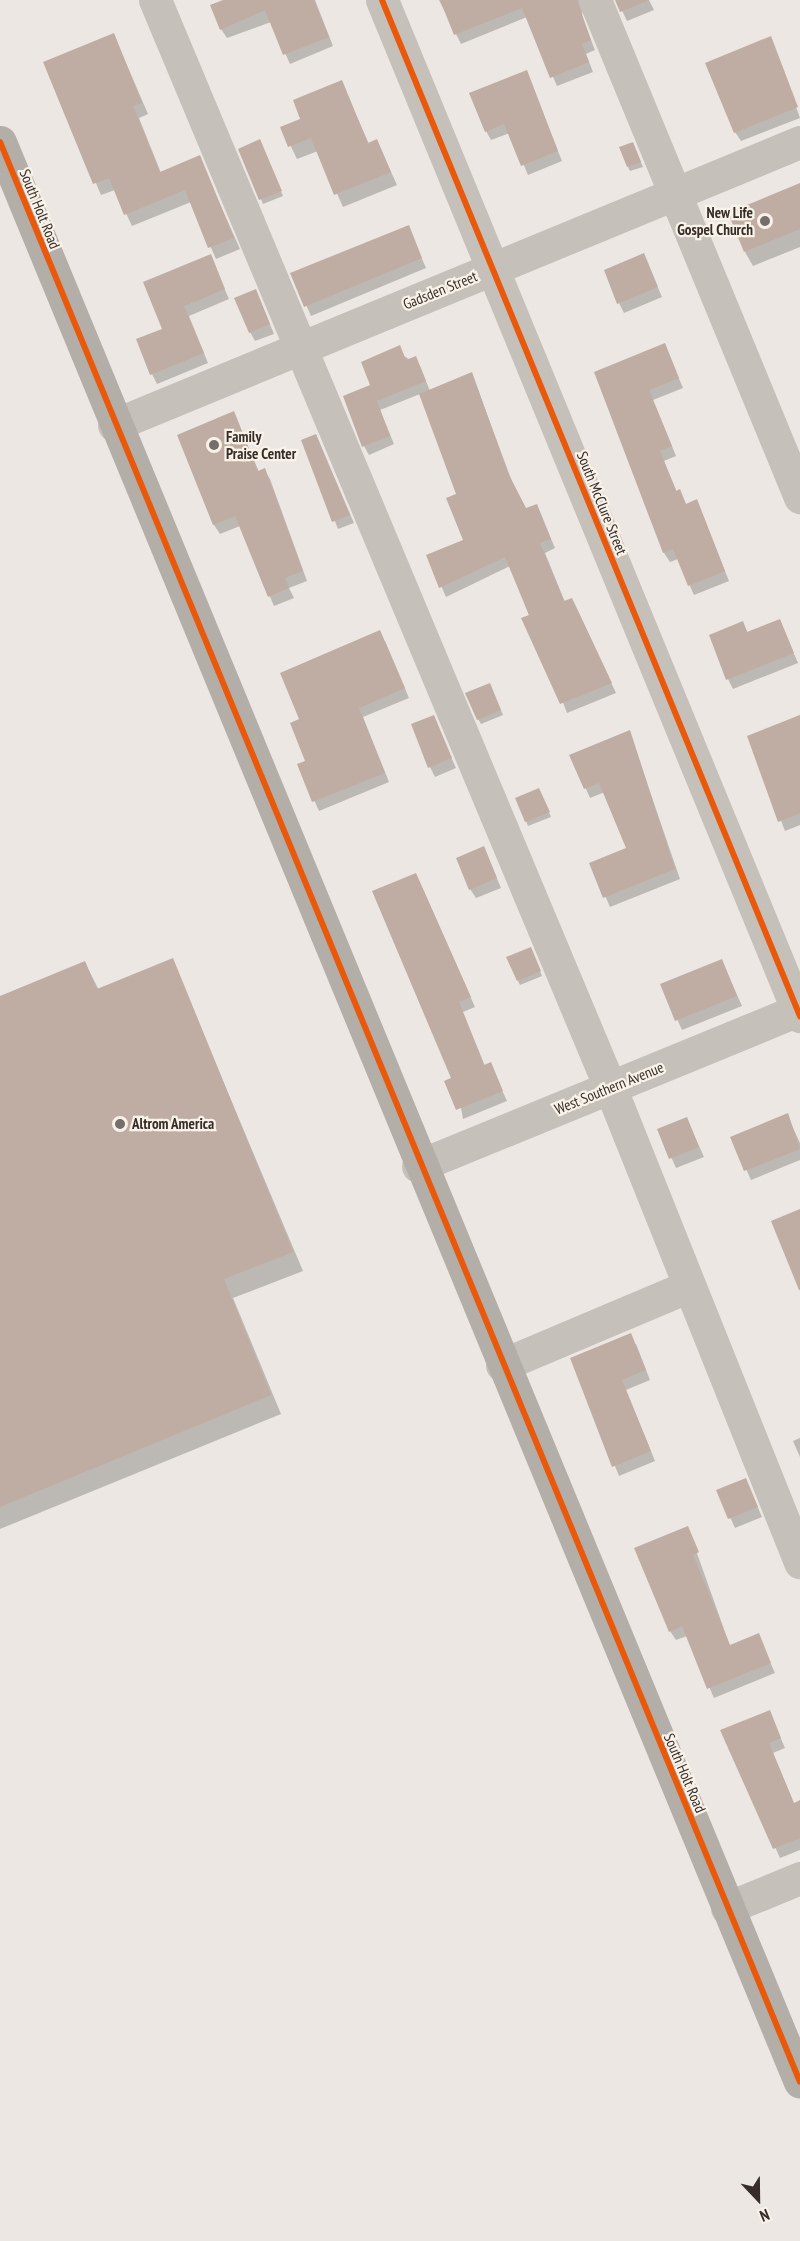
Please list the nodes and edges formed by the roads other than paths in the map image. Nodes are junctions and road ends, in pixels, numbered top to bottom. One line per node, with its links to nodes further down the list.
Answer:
1 (155, 0): 8 (street)
2 (382, 0): 7 (street, South McClure Street)
3 (595, 0): 6 (street)
4 (0, 142): 9 (main road, South Holt Road)
5 (800, 142): 6 (street, Gadsden Street)
6 (675, 194): 7 (street, Gadsden Street); 10 (street)
7 (493, 269): 8 (street, Gadsden Street); 11 (street, South McClure Street)
8 (301, 348): 9 (street, Gadsden Street); 12 (street)
9 (114, 425): 13 (main road, South Holt Road)
10 (800, 497)
11 (799, 1012): 12 (street, West Southern Avenue)
12 (610, 1087): 13 (street, West Southern Avenue); 14 (street)
13 (418, 1166): 15 (main road, South Holt Road)
14 (689, 1286): 15 (street); 16 (street)
15 (501, 1365): 18 (main road, South Holt Road)
16 (800, 1562)
17 (800, 1878): 18 (street)
18 (728, 1908): 19 (main road, South Holt Road)
19 (800, 2082)

